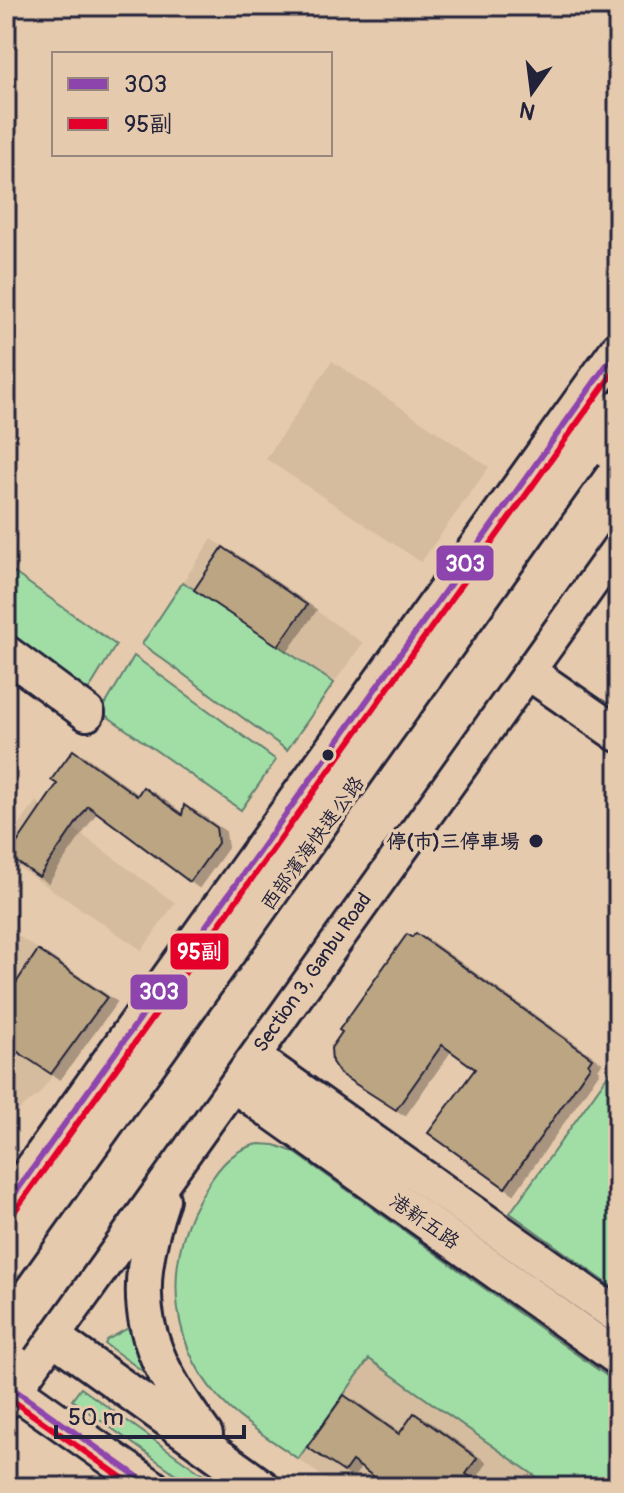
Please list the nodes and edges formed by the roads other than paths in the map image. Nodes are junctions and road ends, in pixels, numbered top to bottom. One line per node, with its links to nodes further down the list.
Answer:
1 (618, 349): 12 (street)
2 (618, 414): 13 (highway, 西部濱海快速公路)
3 (618, 478): 16 (highway, 西部濱海快速公路, bridge)
4 (618, 544): 6 (street, Section 3, Ganbu Road)
5 (6, 653): 7 (street)
6 (527, 671): 8 (street); 9 (street, Section 3, Ganbu Road)
7 (87, 713)
8 (618, 734)
9 (252, 1056): 10 (street, Section 3, Ganbu Road); 15 (street, 港新五路)
10 (233, 1084): 11 (street, Section 3, Ganbu Road); 18 (street, 港新五路)
11 (171, 1169): 17 (street, Section 3, Ganbu Road); 20 (street)
12 (6, 1206)
13 (6, 1271)
14 (6, 1301): 17 (street)
15 (618, 1316)
16 (6, 1336)
17 (51, 1337): 19 (street, Section 3, Ganbu Road); 20 (street)
18 (618, 1358)
19 (9, 1391): 21 (street)
20 (222, 1459): 22 (street)
21 (152, 1487)
22 (262, 1487)

